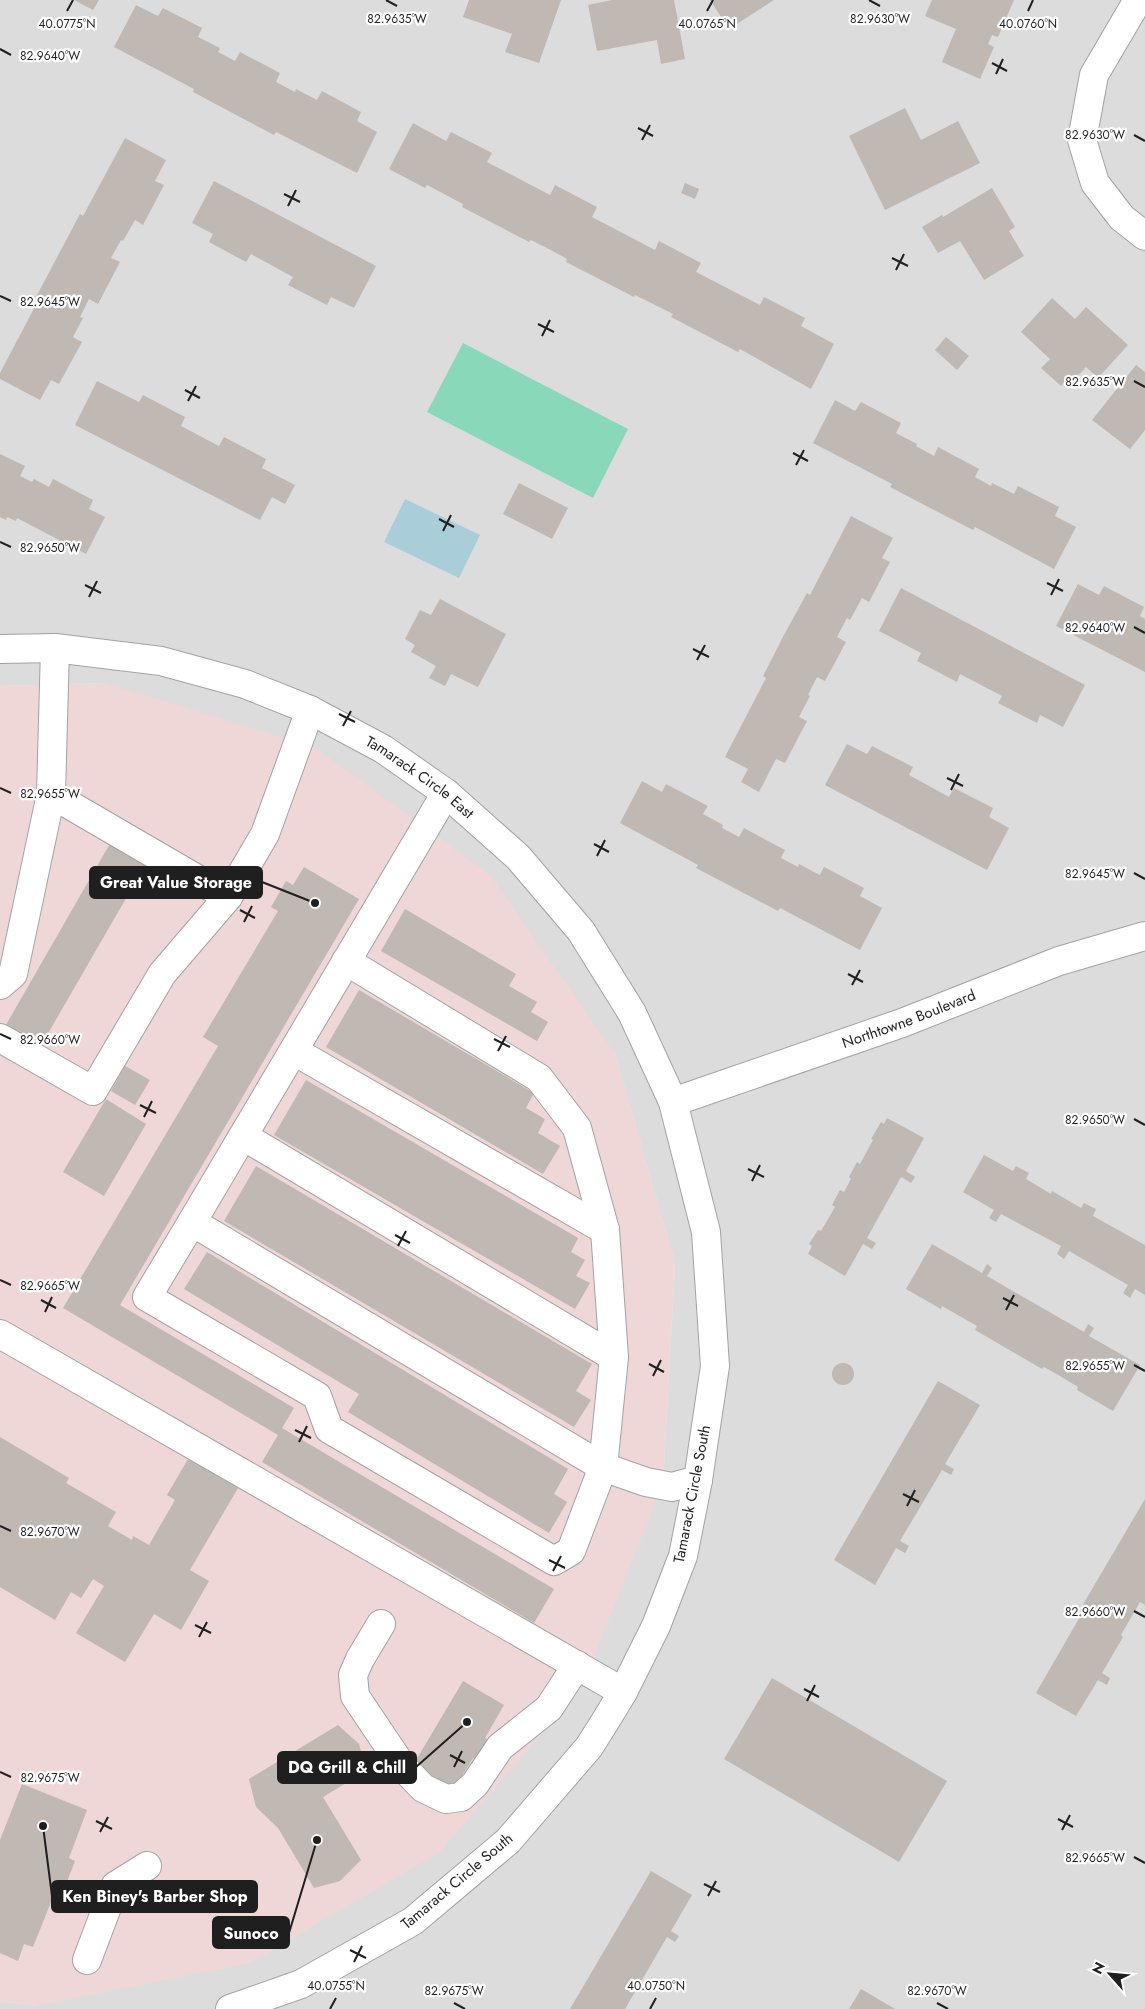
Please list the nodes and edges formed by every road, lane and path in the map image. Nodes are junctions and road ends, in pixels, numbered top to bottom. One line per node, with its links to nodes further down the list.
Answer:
1 (1138, 0): 2 (street)
2 (1145, 236)
3 (55, 648): 4 (street, Tamarack Circle East); 5 (street, Tamarack Circle East); 7 (street)
4 (0, 649)
5 (310, 710): 6 (street, Tamarack Circle East); 8 (street)
6 (446, 793): 10 (street); 14 (street, Tamarack Circle East)
7 (51, 794): 8 (street); 11 (street)
8 (228, 897): 12 (street)
9 (1145, 936): 14 (street, Northtowne Boulevard)
10 (346, 961): 13 (street); 17 (street)
11 (0, 985)
12 (0, 1038)
13 (294, 1050): 15 (street); 17 (street)
14 (673, 1102): 21 (street, Tamarack Circle South)
15 (243, 1136): 16 (street); 19 (street)
16 (192, 1222): 20 (street); 20 (street)
17 (605, 1230): 19 (street)
18 (0, 1334): 23 (street)
19 (614, 1357): 20 (street)
20 (603, 1467): 21 (street)
21 (698, 1480): 24 (street, Tamarack Circle South)
22 (381, 1624): 23 (street)
23 (577, 1665): 24 (street)
24 (623, 1692): 27 (street, Tamarack Circle South)
25 (147, 1866): 26 (street)
26 (87, 1960)
27 (230, 2009)

